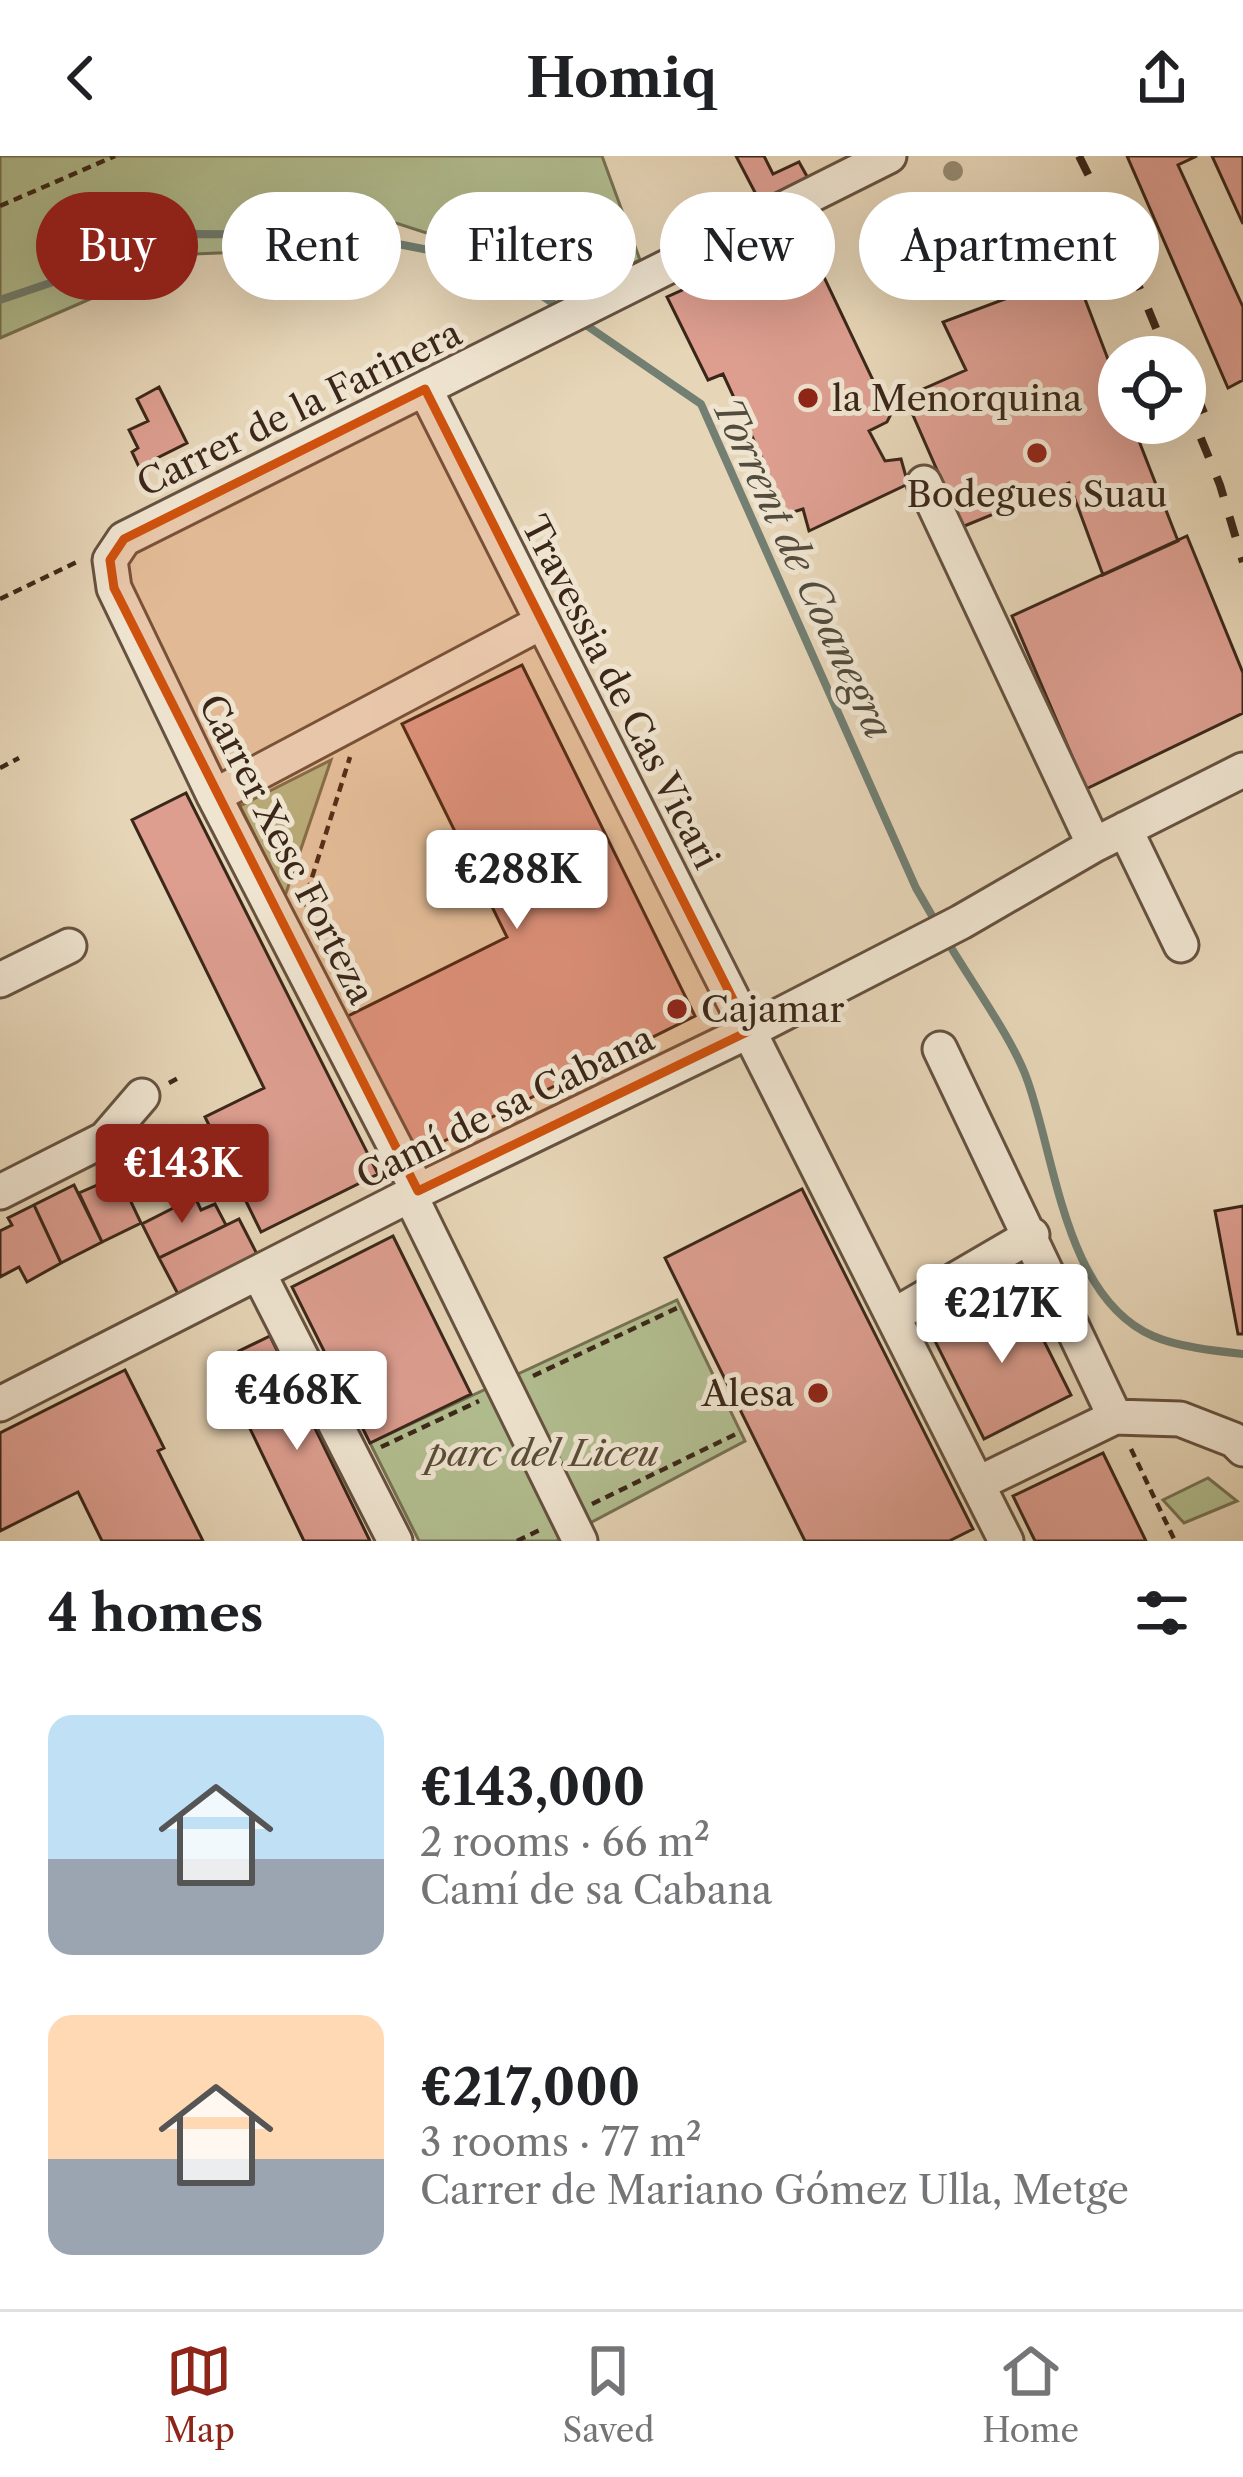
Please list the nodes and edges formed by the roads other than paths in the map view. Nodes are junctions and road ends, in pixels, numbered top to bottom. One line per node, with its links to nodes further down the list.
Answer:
1 (890, 156): 2 (street, Carrer de la Farinera)
2 (425, 389): 4 (street, Carrer de la Farinera); 5 (street, Travessia de Cas Vicari)
3 (924, 483): 9 (street)
4 (124, 539): 7 (street, Carrer Xesc Forteza)
5 (542, 622): 7 (street); 13 (street, Travessia de Cas Vicari)
6 (1243, 770): 8 (street, Camí de sa Cabana)
7 (214, 796): 17 (street, Carrer Xesc Forteza)
8 (1125, 830): 9 (street, Camí de sa Cabana); 10 (street)
9 (1094, 845): 13 (street, Camí de sa Cabana)
10 (1180, 945)
11 (69, 946): 12 (street)
12 (0, 980)
13 (748, 1030): 17 (street, Camí de sa Cabana); 20 (street, Travessia de Cas Vicari)
14 (940, 1049): 18 (street)
15 (142, 1096): 16 (street)
16 (0, 1192)
17 (414, 1193): 19 (street, Camí de sa Cabana); 25 (street, Carrer Xesc Forteza)
18 (1032, 1235): 20 (street); 22 (street)
19 (259, 1274): 21 (street, Camí de sa Cabana); 27 (street)
20 (893, 1316): 24 (street, Travessia de Cas Vicari)
21 (0, 1404)
22 (1115, 1417): 23 (street); 24 (street)
23 (1243, 1449)
24 (977, 1484): 26 (street, Travessia de Cas Vicari)
25 (574, 1529)
26 (1001, 1539)
27 (395, 1541)

